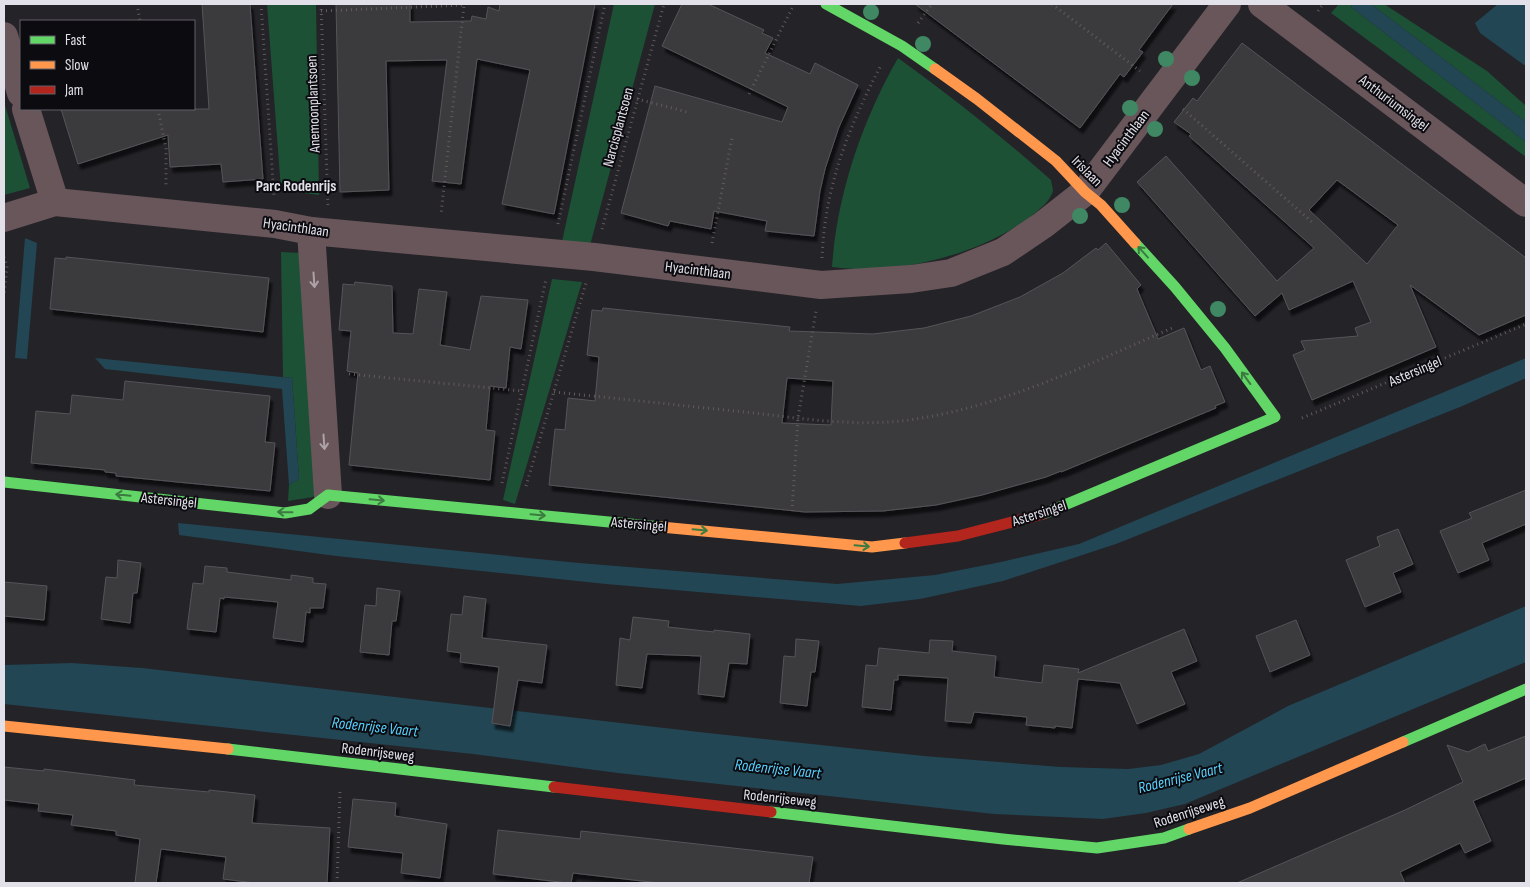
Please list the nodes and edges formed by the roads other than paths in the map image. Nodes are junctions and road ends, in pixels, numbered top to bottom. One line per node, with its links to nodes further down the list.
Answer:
1 (826, 4): 7 (street, Irislaan)
2 (1227, 4): 7 (street, Hyacinthlaan)
3 (1262, 4): 9 (street, Anthuriumsingel)
4 (4, 36): 5 (street)
5 (20, 90)
6 (26, 110): 8 (street)
7 (1085, 192): 11 (street, Hyacinthlaan); 12 (street, Irislaan, one-way to 7)
8 (55, 202): 10 (street, Hyacinthlaan); 11 (street, Hyacinthlaan)
9 (1526, 203)
10 (4, 218)
11 (320, 232): 14 (street, one-way to 14)
12 (1275, 417): 14 (street, Astersingel, one-way to 12)
13 (4, 482): 14 (street, Astersingel, one-way to 13)
14 (328, 495)
15 (1526, 689): 16 (street, Rodenrijseweg)
16 (4, 726)

